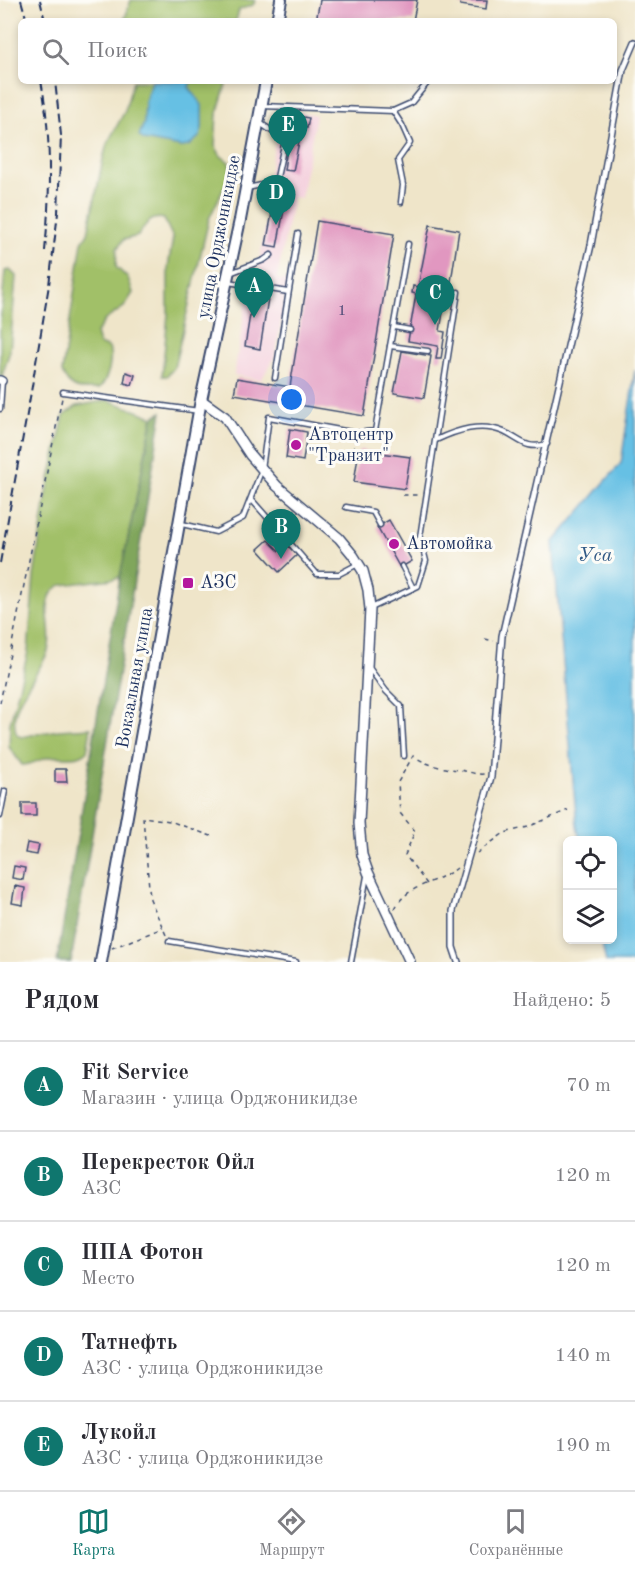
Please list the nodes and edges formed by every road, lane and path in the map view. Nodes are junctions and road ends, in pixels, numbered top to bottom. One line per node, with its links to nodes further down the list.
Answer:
1 (281, 0): 2 (main road)
2 (278, 18)
3 (635, 42): 28 (street)
4 (265, 84): 6 (main road, улица Орджоникидзе)
5 (426, 84): 7 (lane)
6 (261, 106): 7 (lane); 8 (main road, улица Орджоникидзе)
7 (393, 111): 10 (lane)
8 (259, 123): 9 (main road, улица Орджоникидзе); 9 (lane)
9 (246, 188): 14 (main road, улица Орджоникидзе)
10 (401, 202)
11 (298, 234): 15 (lane)
12 (408, 244): 17 (lane)
13 (271, 255): 14 (lane)
14 (228, 277): 15 (lane); 24 (main road, улица Орджоникидзе)
15 (288, 292): 21 (lane)
16 (458, 292): 27 (lane)
17 (394, 327): 18 (lane); 19 (lane)
18 (410, 330)
19 (390, 346): 20 (lane); 26 (lane)
20 (428, 351)
21 (275, 378)
22 (1, 381): 25 (lane)
23 (63, 392): 24 (lane); 44 (path)
24 (201, 405): 30 (street); 35 (main road, Вокзальная улица)
25 (0, 409)
26 (356, 433): 29 (path); 30 (lane)
27 (435, 441): 28 (lane); 31 (lane)
28 (547, 444): 42 (street)
29 (353, 451)
30 (262, 469): 33 (lane); 37 (street)
31 (426, 494): 32 (path); 39 (lane)
32 (403, 495)
33 (251, 499): 35 (lane); 37 (lane)
34 (346, 507): 36 (lane)
35 (180, 524): 57 (main road, Вокзальная улица)
36 (380, 525)
37 (358, 564): 40 (street)
38 (402, 566): 39 (lane)
39 (413, 588): 40 (lane)
40 (370, 609): 43 (street)
41 (485, 639): 42 (path)
42 (501, 643): 46 (street)
43 (368, 666): 45 (lane); 52 (street)
44 (0, 703)
45 (404, 756)
46 (491, 773): 51 (street); 53 (path)
47 (5, 790): 49 (lane)
48 (567, 810): 51 (path)
49 (0, 816)
50 (211, 836): 55 (path)
51 (468, 859): 53 (path); 61 (street)
52 (368, 873): 54 (street); 59 (lane)
53 (426, 884): 54 (path)
54 (391, 919): 60 (street)
55 (163, 928): 56 (path); 57 (path)
56 (169, 941): 58 (lane)
57 (102, 957)
58 (296, 962)
59 (351, 962)
60 (410, 962)
61 (458, 962)

